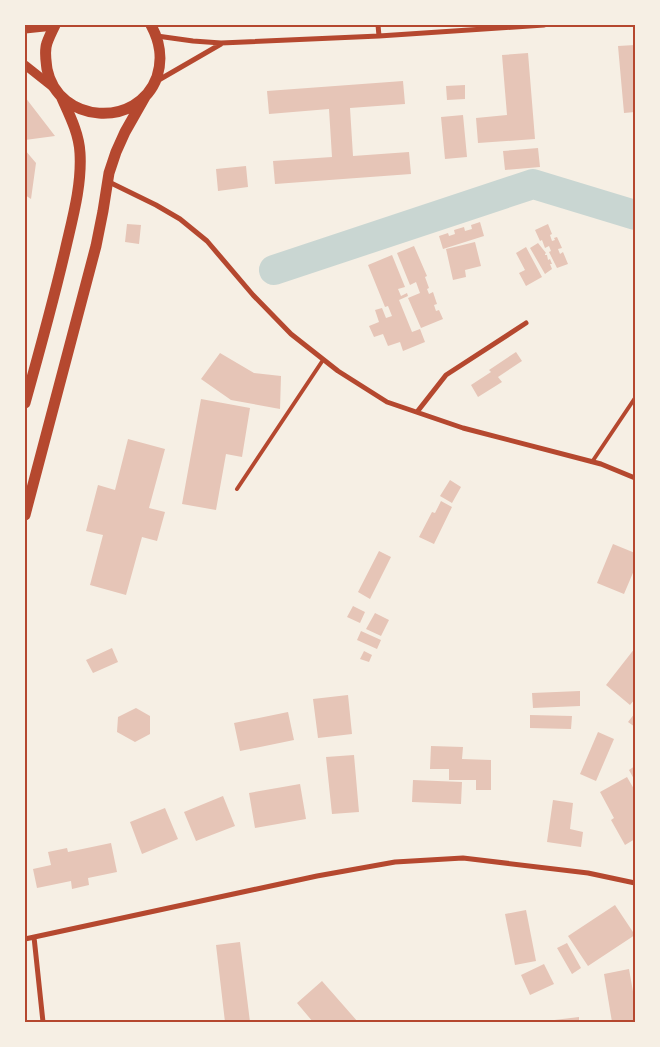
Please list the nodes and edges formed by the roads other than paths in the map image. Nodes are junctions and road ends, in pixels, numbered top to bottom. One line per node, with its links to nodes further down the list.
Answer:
1 (55, 25): 5 (street); 11 (main road)
2 (151, 25): 6 (main road)
3 (378, 25): 7 (street)
4 (544, 25): 7 (street)
5 (25, 29)
6 (157, 36): 8 (street); 10 (main road)
7 (379, 36): 8 (street)
8 (221, 43): 10 (street)
9 (25, 65): 11 (street)
10 (155, 82): 12 (main road)
11 (58, 93): 12 (main road); 17 (main road)
12 (146, 95): 13 (main road)
13 (108, 182): 15 (street); 22 (main road)
14 (526, 323): 18 (street)
15 (323, 360): 18 (street); 21 (lane)
16 (635, 398): 19 (lane)
17 (25, 403)
18 (417, 412): 19 (street)
19 (592, 462): 20 (street)
20 (635, 478)
21 (237, 489)
22 (25, 516)
23 (635, 883): 24 (street)
24 (34, 937): 25 (street); 26 (street)
25 (25, 939)
26 (43, 1022)

